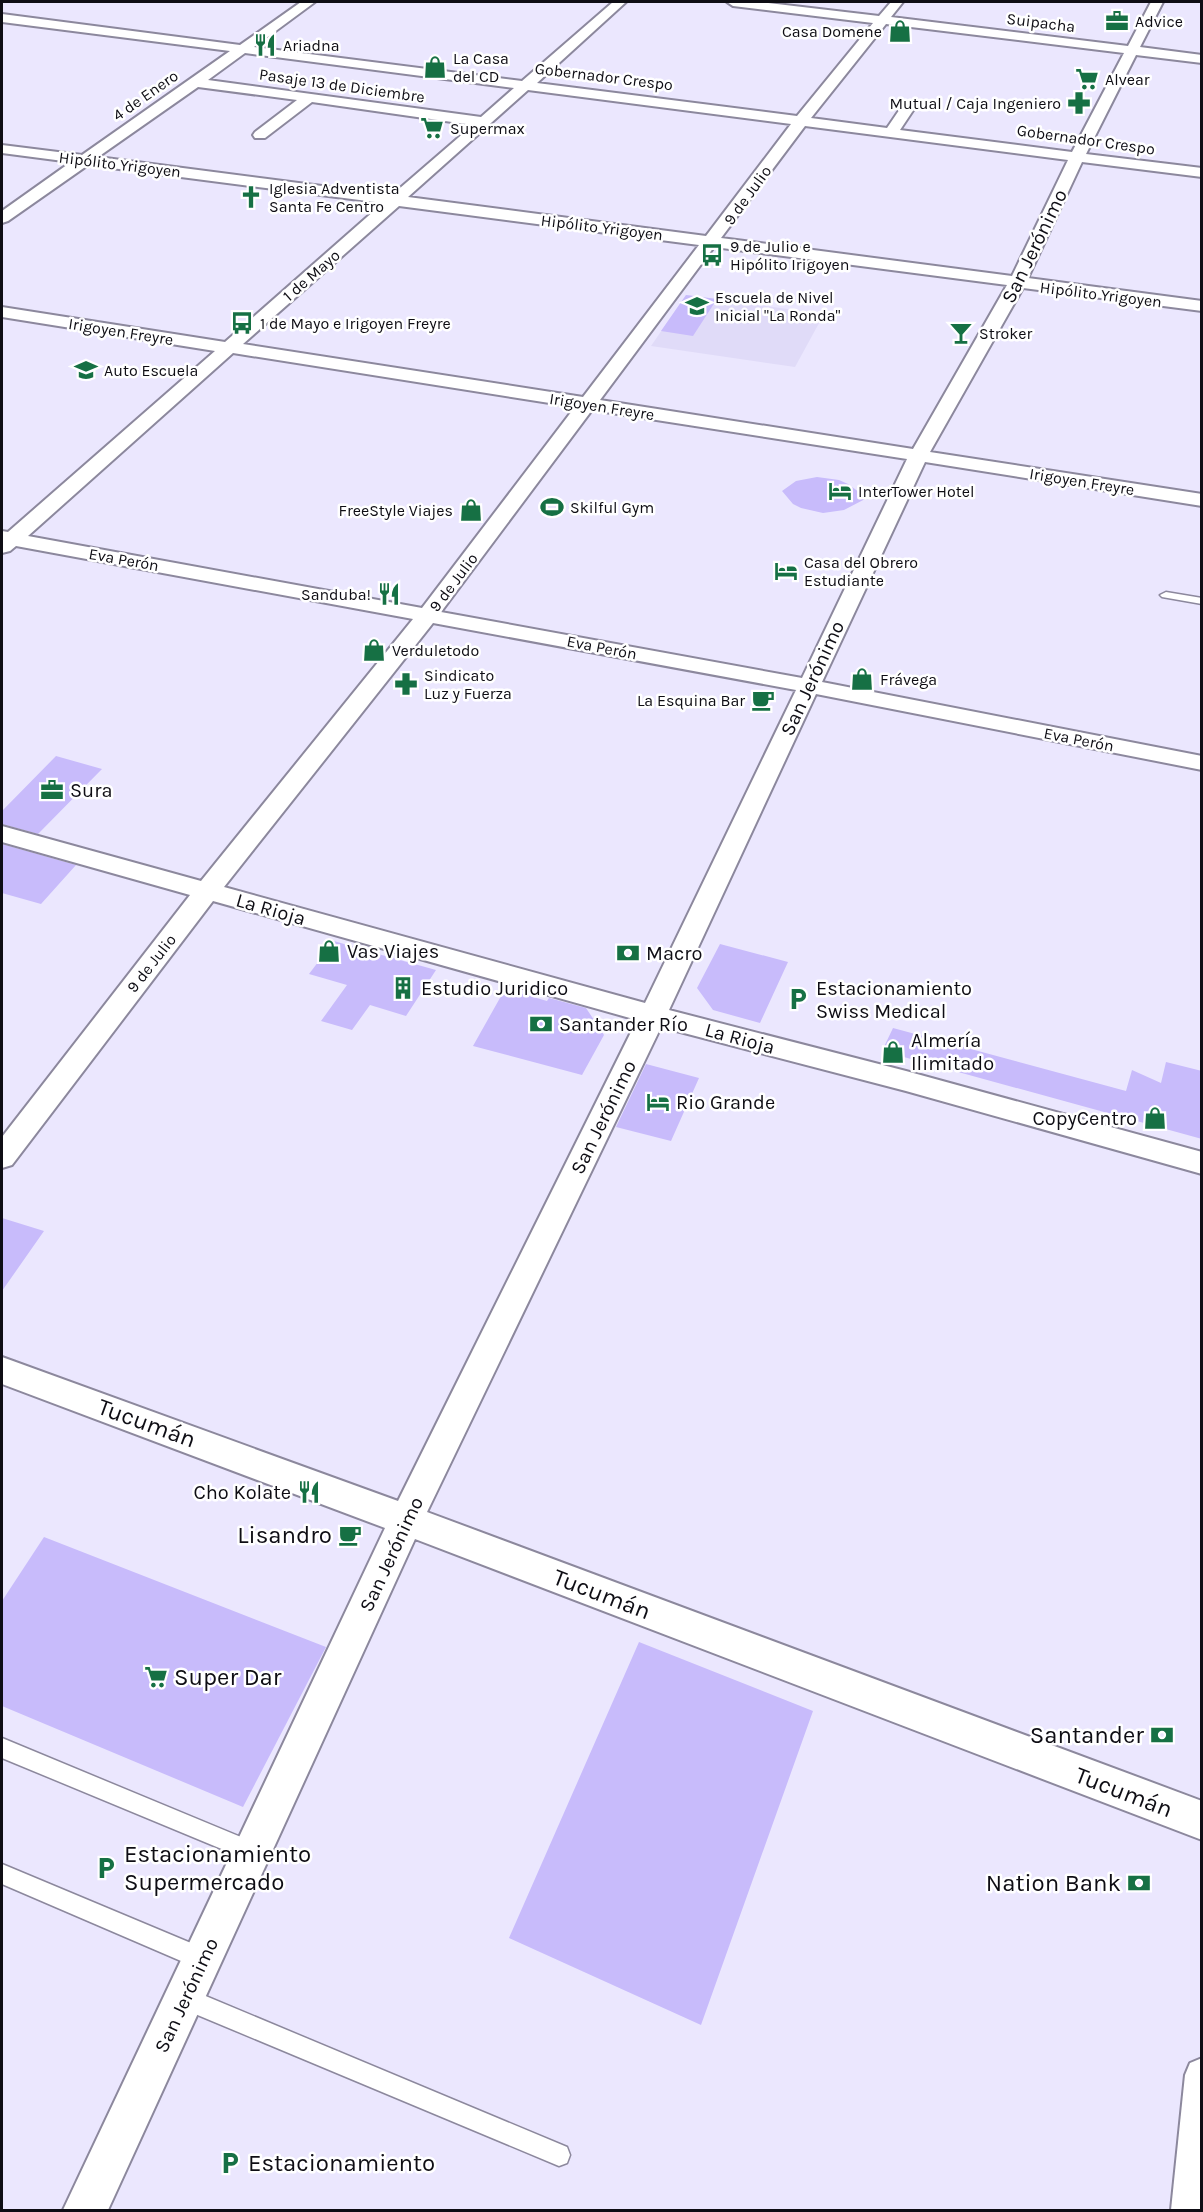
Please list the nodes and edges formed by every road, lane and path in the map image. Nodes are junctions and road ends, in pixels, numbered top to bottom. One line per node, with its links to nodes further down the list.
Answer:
1 (309, 2): 9 (street, 4 de Enero)
2 (620, 2): 13 (street, 1 de Mayo)
3 (733, 2): 6 (street, Suipacha)
4 (897, 2): 8 (street, 9 de Julio)
5 (1157, 2): 10 (street, San Jerónimo)
6 (752, 3): 8 (street, Suipacha)
7 (4, 12): 9 (street, Gobernador Crespo)
8 (883, 20): 10 (street, Suipacha); 16 (street, 9 de Julio)
9 (243, 48): 12 (street, 4 de Enero); 13 (street, Gobernador Crespo)
10 (1132, 50): 11 (street, Suipacha); 21 (street, San Jerónimo)
11 (1202, 58)
12 (195, 82): 14 (street, Pasaje 13 de Diciembre); 22 (street, 4 de Enero)
13 (525, 85): 16 (street, Gobernador Crespo); 17 (street, 1 de Mayo)
14 (308, 99): 17 (street, Pasaje 13 de Diciembre); 19 (street)
15 (909, 106): 18 (street)
16 (802, 120): 18 (street, Gobernador Crespo); 26 (street, 9 de Julio)
17 (484, 122): 24 (street, 1 de Mayo)
18 (891, 132): 21 (street, Gobernador Crespo)
19 (260, 135)
20 (2, 149): 22 (street, Hipólito Yrigoyen)
21 (1077, 156): 23 (street, Gobernador Crespo); 27 (street, San Jerónimo)
22 (86, 159): 24 (street, Hipólito Yrigoyen); 25 (street, 4 de Enero)
23 (1202, 173)
24 (397, 200): 26 (street, Hipólito Yrigoyen); 30 (street, 1 de Mayo)
25 (2, 218)
26 (712, 241): 27 (street, Hipólito Yrigoyen); 31 (street, 9 de Julio)
27 (1017, 283): 28 (street, Hipólito Yrigoyen); 32 (street, San Jerónimo)
28 (1202, 306)
29 (2, 312): 30 (street, Irigoyen Freyre)
30 (228, 347): 31 (street, Irigoyen Freyre); 34 (street, 1 de Mayo)
31 (590, 404): 32 (street, Irigoyen Freyre); 37 (street, 9 de Julio)
32 (918, 456): 33 (street, Irigoyen Freyre); 38 (street, San Jerónimo)
33 (1202, 500)
34 (5, 541): 37 (street, Eva Perón)
35 (1166, 595): 36 (lane)
36 (1202, 602)
37 (428, 615): 38 (street, Eva Perón); 41 (street, 9 de Julio)
38 (808, 686): 39 (street, Eva Perón); 42 (street, San Jerónimo)
39 (1202, 764)
40 (2, 834): 41 (street, La Rioja)
41 (207, 891): 42 (street, La Rioja); 43 (street, 9 de Julio)
42 (653, 1015): 44 (street, La Rioja); 46 (street, San Jerónimo)
43 (2, 1157)
44 (1202, 1162)
45 (2, 1370): 46 (street, Tucumán)
46 (406, 1520): 48 (street, Tucumán); 49 (street, San Jerónimo)
47 (2, 1748): 49 (lane)
48 (1202, 1821)
49 (253, 1852): 51 (street, San Jerónimo)
50 (2, 1874): 51 (lane)
51 (202, 1959): 52 (street, San Jerónimo)
52 (184, 1998): 54 (lane); 55 (street, San Jerónimo)
53 (1202, 2075): 56 (street)
54 (559, 2155)
55 (85, 2211)
56 (1188, 2211)

